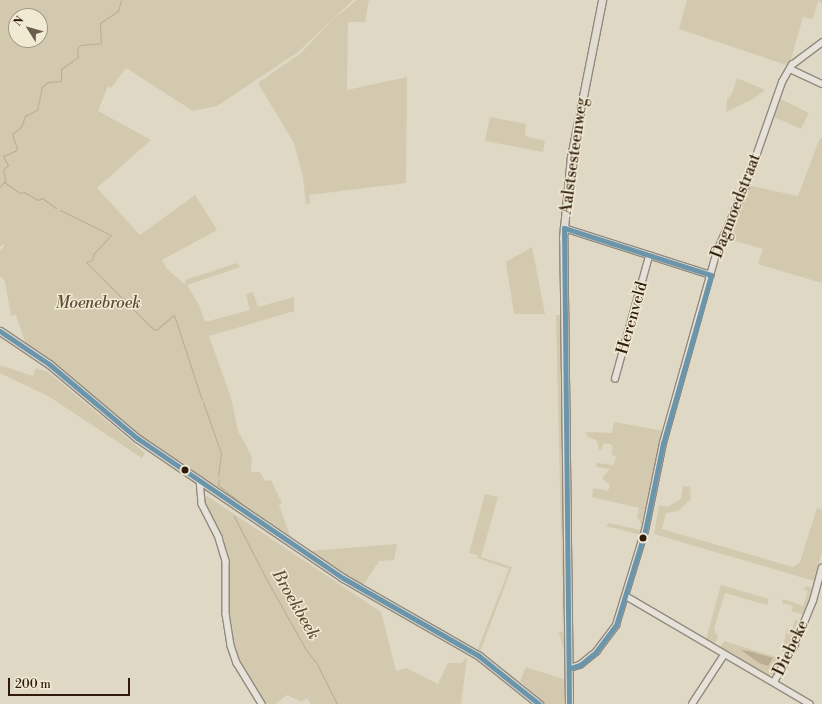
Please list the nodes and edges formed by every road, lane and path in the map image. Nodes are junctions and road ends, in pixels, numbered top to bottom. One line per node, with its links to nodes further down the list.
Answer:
1 (602, 0): 5 (main road, Aalstsesteenweg)
2 (822, 42): 3 (street, Dagmoedstraat)
3 (790, 68): 4 (street); 7 (street, Dagmoedstraat)
4 (822, 84)
5 (564, 228): 6 (street); 14 (main road, Aalstsesteenweg)
6 (649, 256): 7 (street); 9 (street, Herenveld)
7 (711, 275): 12 (street, Dagmoedstraat)
8 (0, 331): 10 (main road)
9 (615, 379)
10 (200, 480): 17 (street); 18 (main road)
11 (822, 568): 15 (street, Diebeke)
12 (626, 596): 13 (street); 14 (street, Dagmoedstraat)
13 (724, 654): 15 (street, Diebeke); 19 (street)
14 (570, 668): 16 (main road, Aalstsesteenweg)
15 (774, 682): 20 (street, Diebeke)
16 (571, 702)
17 (262, 704)
18 (539, 704)
19 (692, 704)
20 (810, 704)

